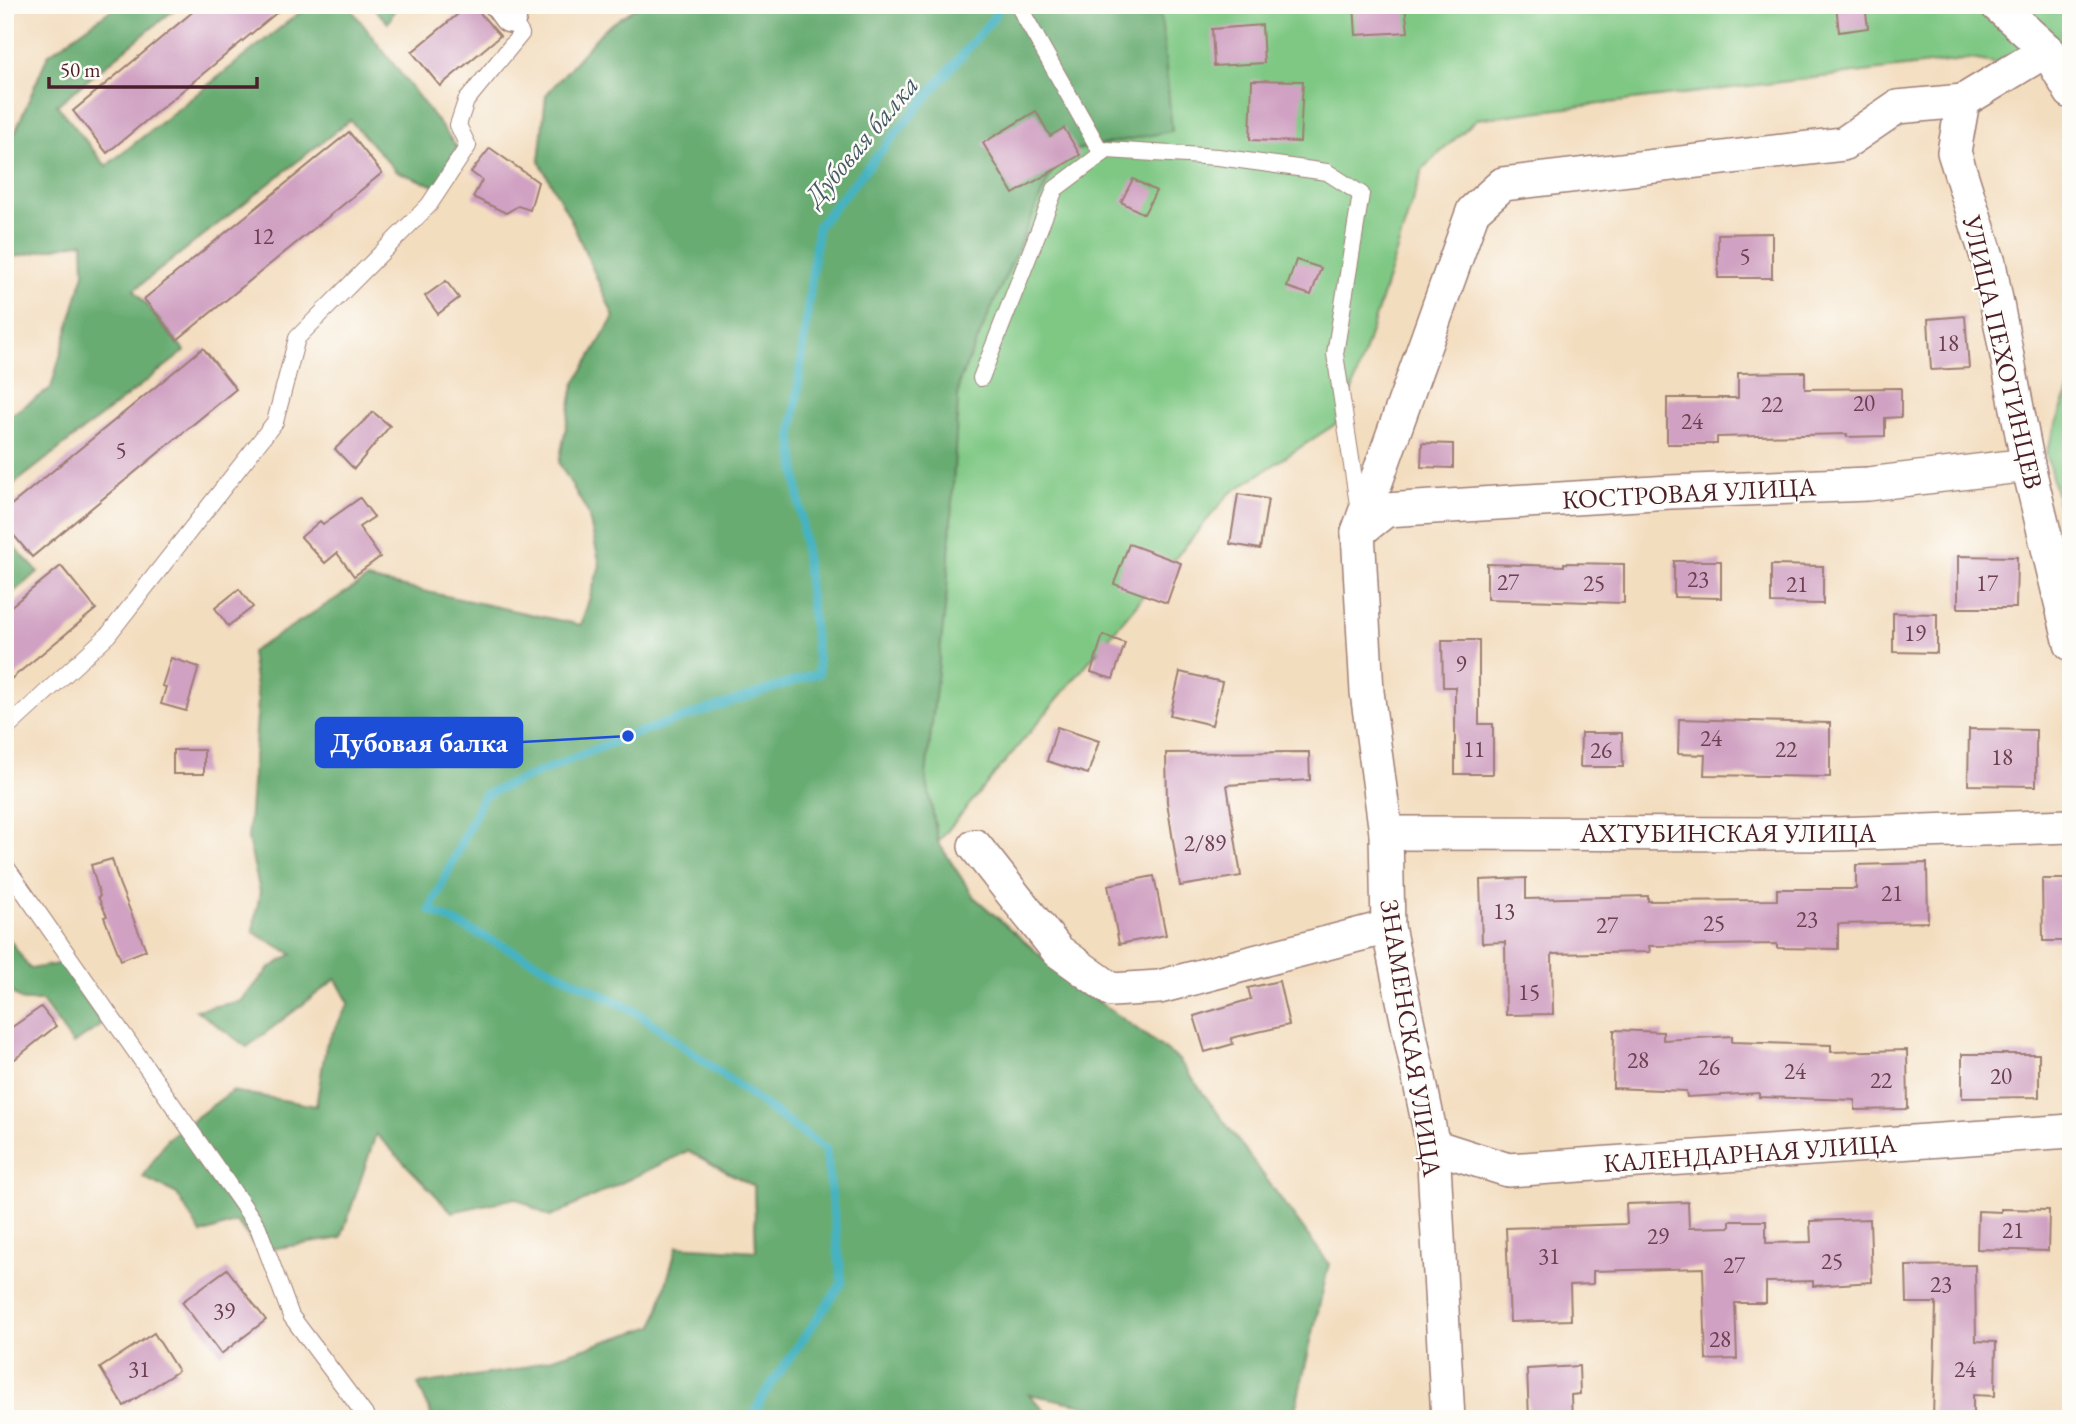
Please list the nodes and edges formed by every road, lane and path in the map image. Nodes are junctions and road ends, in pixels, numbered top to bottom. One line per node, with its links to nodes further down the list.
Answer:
1 (1018, 5): 7 (lane)
2 (1997, 5): 4 (street)
3 (506, 11): 12 (lane)
4 (2047, 50): 5 (street); 6 (street)
5 (2071, 92)
6 (1963, 101): 9 (street, УЛИЦА ПЕХОТИНЦЕВ); 10 (street)
7 (1102, 154): 8 (lane); 10 (lane)
8 (981, 378)
9 (2028, 465): 10 (street, КОСТРОВАЯ УЛИЦА); 11 (street, УЛИЦА ПЕХОТИНЦЕВ)
10 (1360, 528): 14 (street, ЗНАМЕНСКАЯ УЛИЦА)
11 (2071, 644)
12 (5, 730)
13 (2071, 826): 14 (street, АХТУБИНСКАЯ УЛИЦА)
14 (1386, 833): 17 (street, ЗНАМЕНСКАЯ УЛИЦА)
15 (975, 846): 17 (street)
16 (5, 865): 20 (lane)
17 (1388, 927): 19 (street, ЗНАМЕНСКАЯ УЛИЦА)
18 (2071, 1131): 19 (street, КАЛЕНДАРНАЯ УЛИЦА)
19 (1433, 1146): 21 (street, ЗНАМЕНСКАЯ УЛИЦА)
20 (368, 1419)
21 (1448, 1419)

